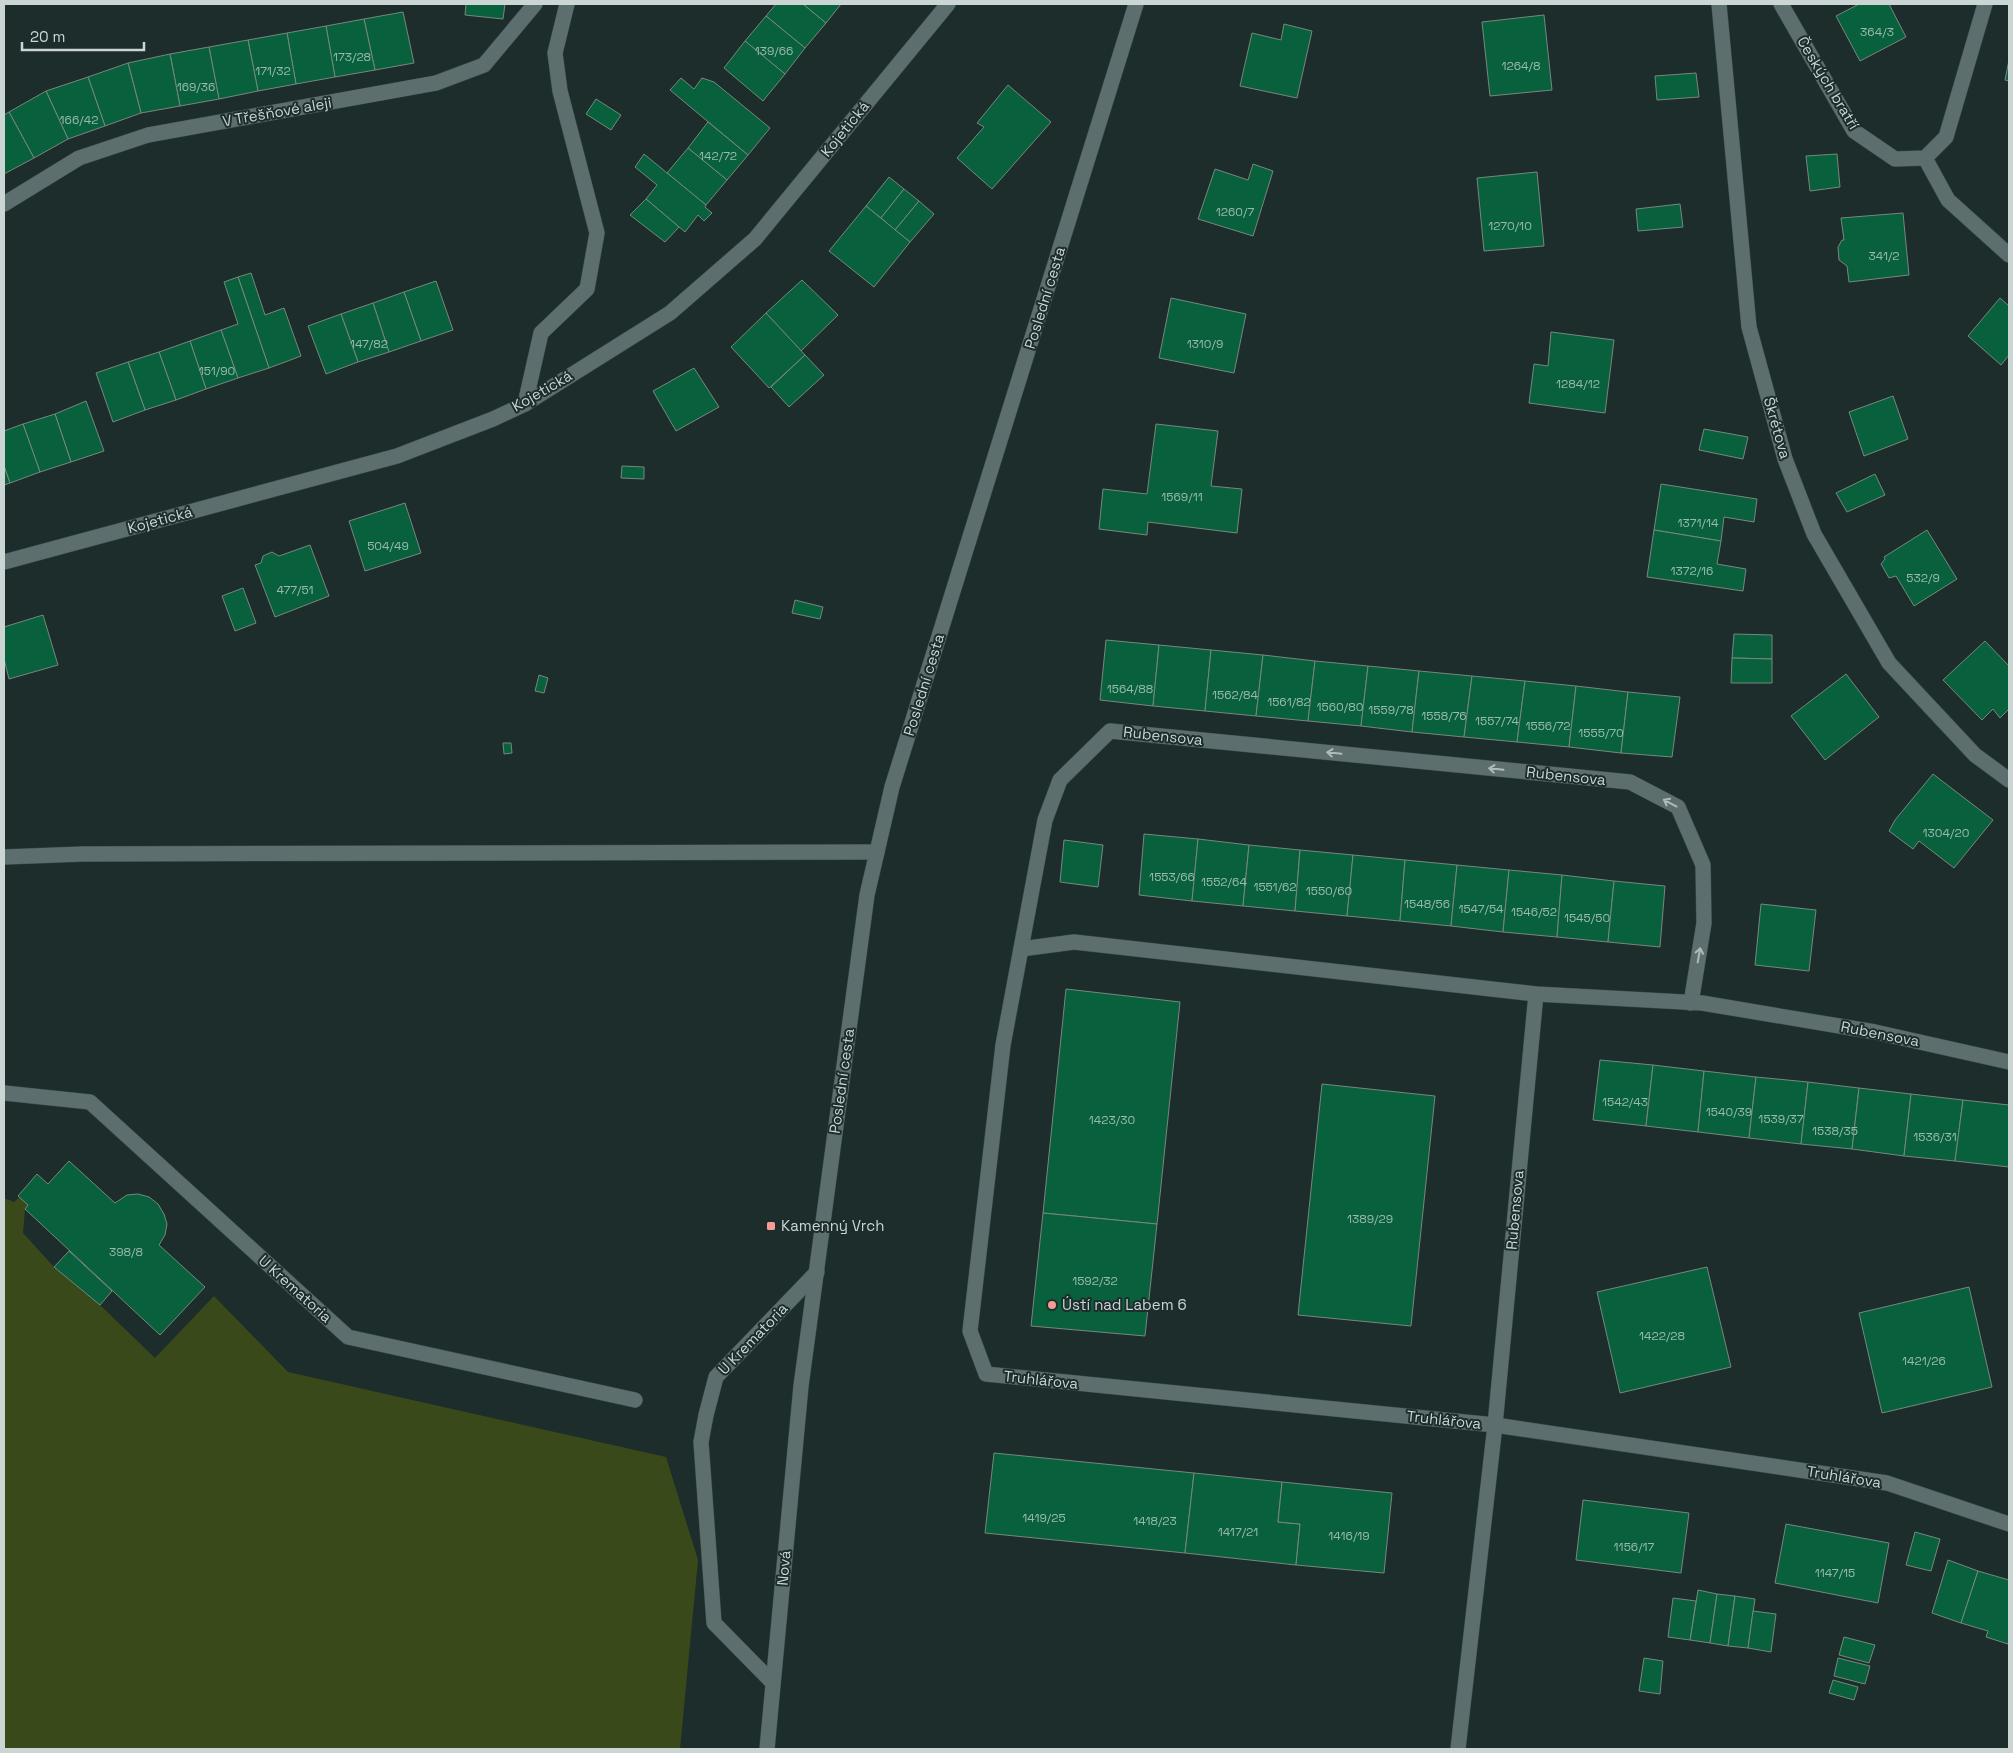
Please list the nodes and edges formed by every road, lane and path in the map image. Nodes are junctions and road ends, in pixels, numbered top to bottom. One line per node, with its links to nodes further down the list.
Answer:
1 (535, 4): 9 (street, V Třešňové aleji)
2 (568, 4): 11 (street)
3 (948, 4): 11 (street, Kojetická)
4 (1136, 4): 14 (street, Poslední cesta)
5 (1719, 4): 13 (street, Škrétova)
6 (1781, 4): 8 (street, Českých bratří)
7 (1985, 4): 8 (street)
8 (1926, 158): 10 (street)
9 (4, 204)
10 (2009, 255)
11 (525, 404): 12 (street, Kojetická)
12 (4, 562)
13 (2009, 780)
14 (877, 852): 15 (street); 21 (street, Poslední cesta)
15 (4, 857)
16 (1021, 949): 17 (street, Rubensova); 18 (street, Rubensova, one-way to 16); 24 (street, Truhlářova)
17 (1536, 994): 18 (street, Rubensova); 24 (street, Rubensova)
18 (1691, 1003): 19 (street, Rubensova)
19 (2009, 1062)
20 (4, 1093): 23 (street, U Krematoria)
21 (817, 1272): 22 (street, Poslední cesta); 26 (street, U Krematoria)
22 (801, 1386): 26 (street, Nová)
23 (635, 1400)
24 (1495, 1425): 25 (street, Truhlářova); 28 (street, Truhlářova)
25 (2009, 1524)
26 (773, 1683): 27 (street, Nová)
27 (767, 1749)
28 (1458, 1749)

